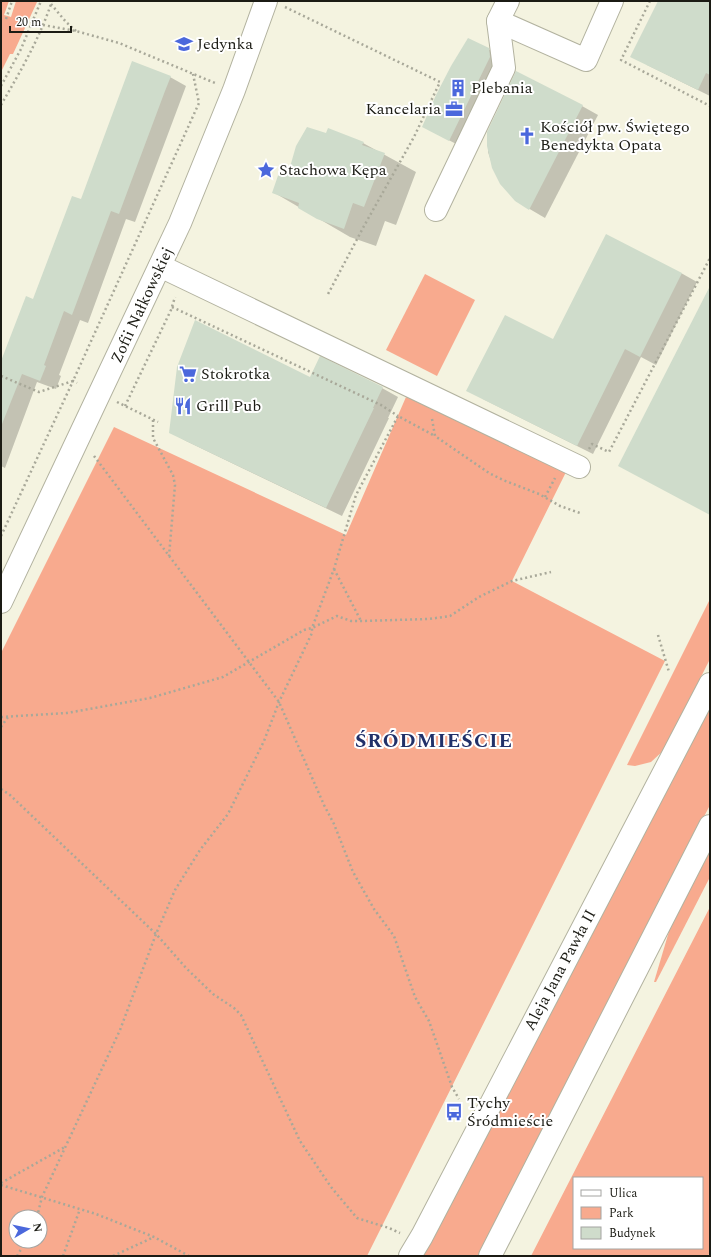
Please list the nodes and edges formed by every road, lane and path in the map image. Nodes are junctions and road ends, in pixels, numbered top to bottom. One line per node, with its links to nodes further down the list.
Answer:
1 (12, 1): 8 (path)
2 (41, 1): 13 (path)
3 (508, 1): 9 (street)
4 (612, 1): 9 (street)
5 (650, 1): 16 (path)
6 (52, 2): 10 (path); 11 (path)
7 (273, 3): 14 (street, Zofii Nałkowskiej); 20 (path)
8 (6, 19)
9 (498, 21): 17 (street)
10 (43, 25): 11 (path); 15 (path)
11 (76, 31): 12 (path)
12 (193, 74): 14 (path); 23 (path)
13 (1, 86)
14 (234, 90): 19 (street, Zofii Nałkowskiej)
15 (1, 105)
16 (710, 106)
17 (436, 210)
18 (710, 258): 32 (path)
19 (160, 266): 25 (street); 41 (street, Zofii Nałkowskiej)
20 (327, 296)
21 (172, 307): 27 (path)
22 (1, 376): 23 (path)
23 (73, 381): 24 (path); 37 (path)
24 (77, 383)
25 (436, 398): 30 (path); 33 (street)
26 (111, 400): 28 (path)
27 (398, 416): 30 (path); 39 (path)
28 (152, 420): 29 (path); 38 (path)
29 (158, 422)
30 (435, 436): 35 (path)
31 (91, 452): 38 (path)
32 (610, 452)
33 (579, 467)
34 (552, 483): 35 (path)
35 (545, 497): 36 (path)
36 (580, 513)
37 (1, 536)
38 (169, 556): 45 (path)
39 (334, 569): 42 (path); 43 (path)
40 (551, 572): 42 (path)
41 (1, 602)
42 (361, 621): 43 (path)
43 (312, 628): 45 (path); 48 (path)
44 (658, 635): 46 (path)
45 (249, 663): 48 (path); 49 (path)
46 (669, 672)
47 (710, 684): 68 (street, Aleja Jana Pawła II)
48 (279, 702): 54 (path); 55 (path)
49 (9, 716): 50 (path); 51 (path)
50 (1, 717)
51 (1, 728)
52 (1, 789): 54 (path)
53 (710, 826): 69 (street)
54 (156, 934): 56 (path); 63 (path)
55 (459, 1099)
56 (65, 1146): 57 (path); 60 (path)
57 (1, 1184): 58 (path)
58 (6, 1187): 59 (path); 60 (path)
59 (1, 1188)
60 (42, 1197): 61 (path); 62 (path)
61 (39, 1209)
62 (80, 1209): 64 (path); 65 (path)
63 (400, 1234)
64 (154, 1237): 66 (path); 67 (path)
65 (63, 1256)
66 (113, 1256)
67 (189, 1256)
68 (410, 1256)
69 (490, 1256)

